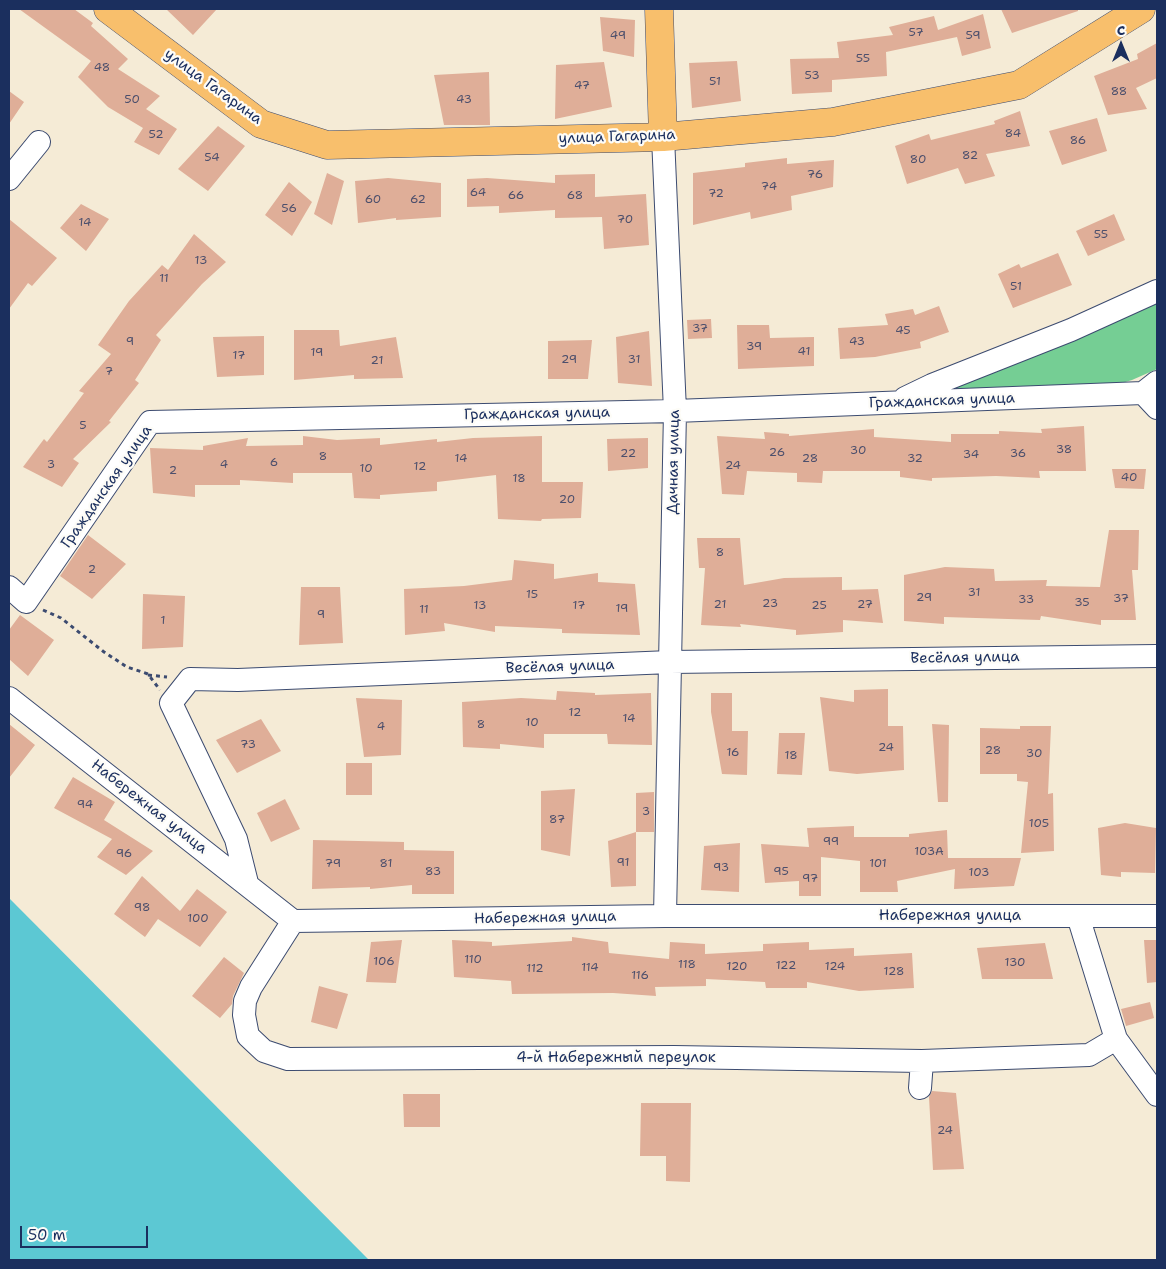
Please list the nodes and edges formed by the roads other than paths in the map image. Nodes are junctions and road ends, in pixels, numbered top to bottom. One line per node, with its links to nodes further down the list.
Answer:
1 (108, 9): 4 (main road, улица Гагарина)
2 (659, 9): 4 (main road, Дачная улица)
3 (1141, 9): 4 (main road, улица Гагарина)
4 (663, 137): 10 (street, Дачная улица)
5 (39, 142): 6 (street)
6 (9, 179)
7 (1157, 291): 9 (street)
8 (1152, 394): 9 (street, Гражданская улица)
9 (897, 402): 10 (street, Гражданская улица)
10 (675, 411): 11 (street, Гражданская улица); 13 (street, Дачная улица)
11 (9, 587)
12 (1157, 656): 13 (street, Весёлая улица)
13 (670, 662): 15 (street, Весёлая улица); 16 (street, Дачная улица)
14 (9, 698): 15 (street, Набережная улица)
15 (248, 883): 19 (street, Набережная улица)
16 (665, 916): 17 (street, Набережная улица); 19 (street, Набережная улица)
17 (1078, 916): 18 (street, Набережная улица); 20 (street)
18 (1157, 916)
19 (293, 921): 21 (street, 4-й Набережный переулок)
20 (1116, 1039): 21 (street, 4-й Набережный переулок); 23 (street)
21 (922, 1061): 22 (street)
22 (920, 1088)
23 (1157, 1095)

